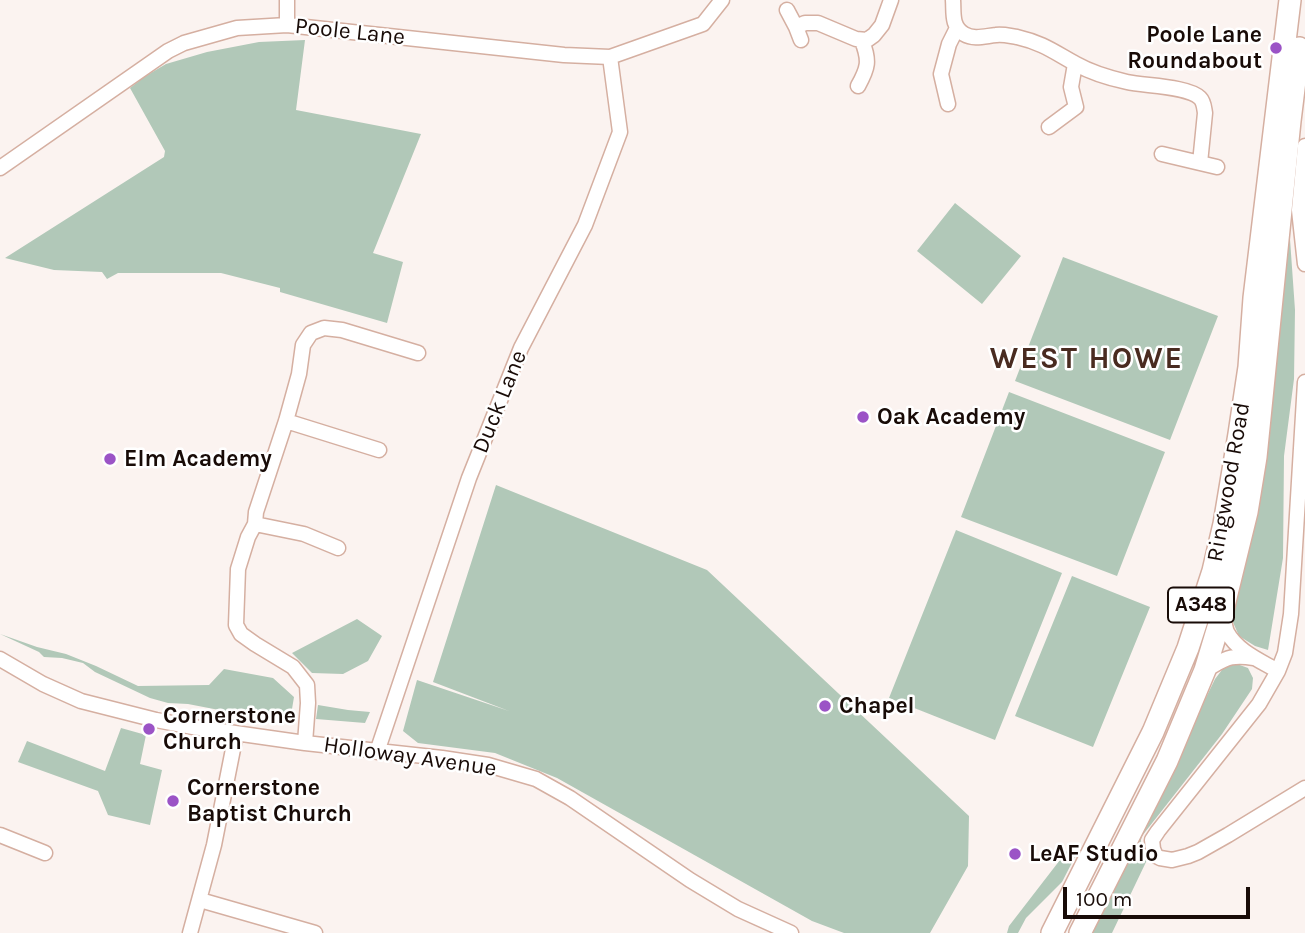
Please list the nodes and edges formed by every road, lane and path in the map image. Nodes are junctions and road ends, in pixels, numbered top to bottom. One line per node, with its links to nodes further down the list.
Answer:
1 (287, 0): 8 (street)
2 (722, 0): 11 (street, Poole Lane)
3 (891, 0): 10 (street)
4 (953, 0): 9 (street)
5 (1290, 0): 43 (highway, Ringwood Road / A348)
6 (1305, 0): 28 (highway, Ringwood Road / A348)
7 (787, 10): 10 (street)
8 (287, 25): 11 (street, Poole Lane); 20 (street, Poole Lane)
9 (957, 28): 12 (street); 14 (street)
10 (862, 41): 13 (street)
11 (610, 57): 35 (street, Duck Lane)
12 (1075, 64): 15 (street); 18 (street)
13 (858, 86)
14 (948, 104)
15 (1049, 127)
16 (1305, 146): 21 (street)
17 (1162, 154): 18 (street)
18 (1200, 163): 19 (street)
19 (1217, 167)
20 (0, 168)
21 (1305, 264)
22 (418, 353): 24 (street)
23 (1305, 382): 32 (street)
24 (286, 421): 25 (street); 26 (street)
25 (379, 450)
26 (255, 524): 27 (street); 34 (street)
27 (338, 548)
28 (1222, 614): 29 (street); 31 (highway, Ringwood Road / A348)
29 (1255, 658): 31 (street); 32 (street)
30 (0, 659): 33 (street, Holloway Avenue)
31 (1205, 670): 44 (highway, Ringwood Road / A348)
32 (1278, 671): 36 (street)
33 (236, 734): 34 (street, Holloway Avenue); 39 (street)
34 (304, 743): 35 (street, Holloway Avenue)
35 (377, 752): 42 (street, Holloway Avenue)
36 (1305, 788)
37 (0, 835): 38 (street)
38 (45, 853)
39 (200, 900): 40 (street); 41 (street)
40 (190, 933)
41 (315, 933)
42 (791, 933)
43 (1052, 933)
44 (1080, 933)

